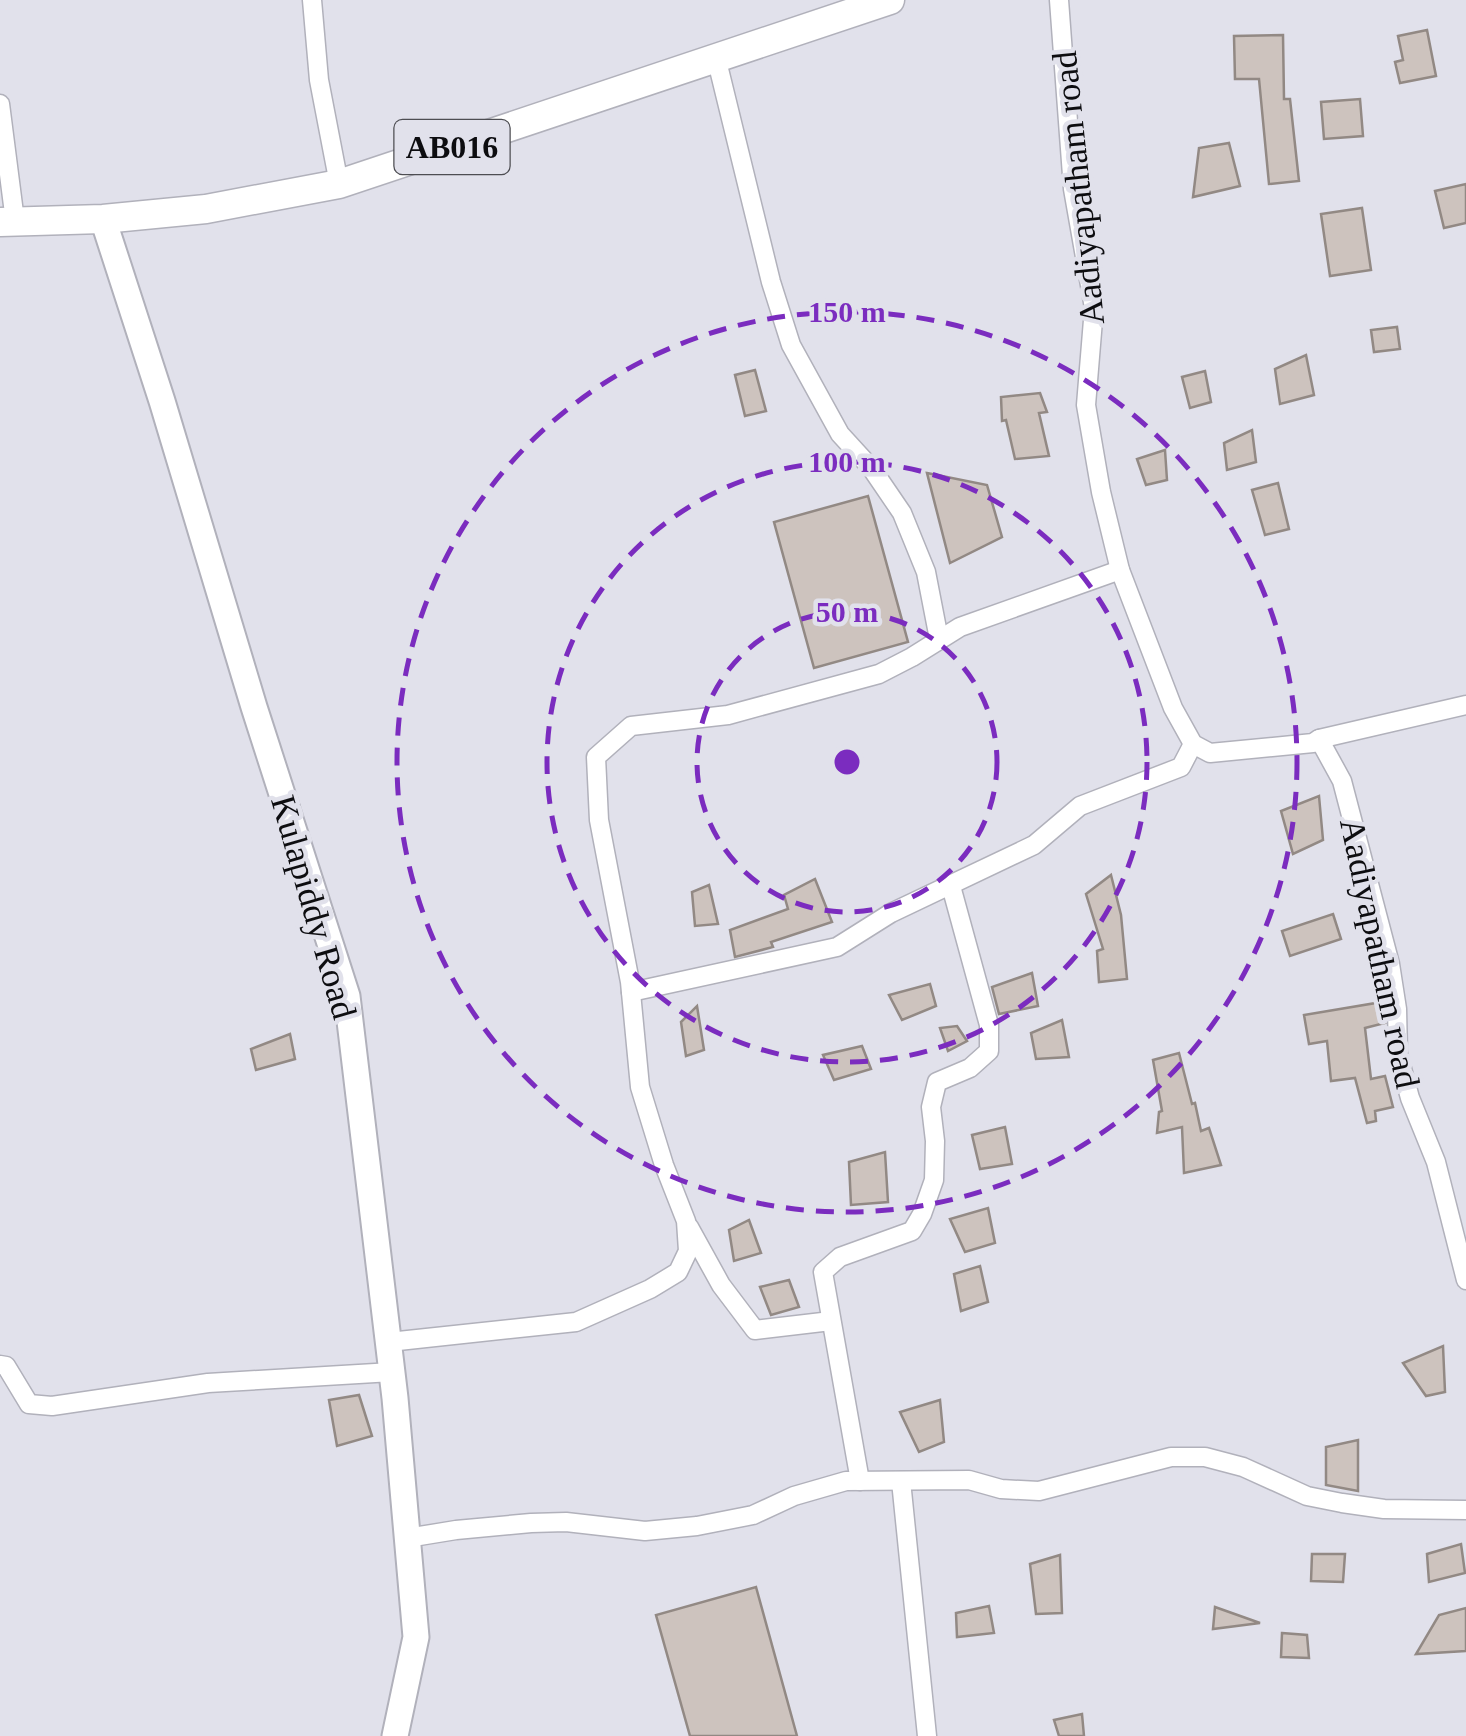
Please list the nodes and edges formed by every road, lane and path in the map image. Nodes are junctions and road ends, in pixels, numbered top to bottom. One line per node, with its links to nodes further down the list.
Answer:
1 (312, 0): 6 (street)
2 (890, 0): 4 (main road, AB016)
3 (1059, 0): 9 (street, Aadiyapatham road)
4 (716, 57): 6 (main road, AB016); 10 (street)
5 (0, 104): 8 (street)
6 (339, 184): 7 (main road, AB016)
7 (104, 219): 8 (main road, AB016); 19 (main road, Kulapiddy Road)
8 (8, 222)
9 (1120, 570): 10 (street); 13 (street, Aadiyapatham road)
10 (939, 639): 15 (street)
11 (1466, 705): 12 (street)
12 (1319, 739): 13 (street); 17 (street, Aadiyapatham road)
13 (1193, 744): 14 (street)
14 (951, 886): 15 (street); 18 (street)
15 (631, 992): 16 (street)
16 (686, 1221): 18 (street); 19 (street)
17 (1466, 1280)
18 (831, 1321): 22 (street)
19 (388, 1342): 21 (main road, Kulapiddy Road)
20 (0, 1365): 21 (street)
21 (392, 1372): 25 (main road, Kulapiddy Road)
22 (860, 1481): 23 (street); 25 (street)
23 (901, 1481): 24 (street); 27 (street)
24 (1466, 1510)
25 (407, 1538): 26 (main road, Kulapiddy Road)
26 (395, 1736)
27 (926, 1736)

